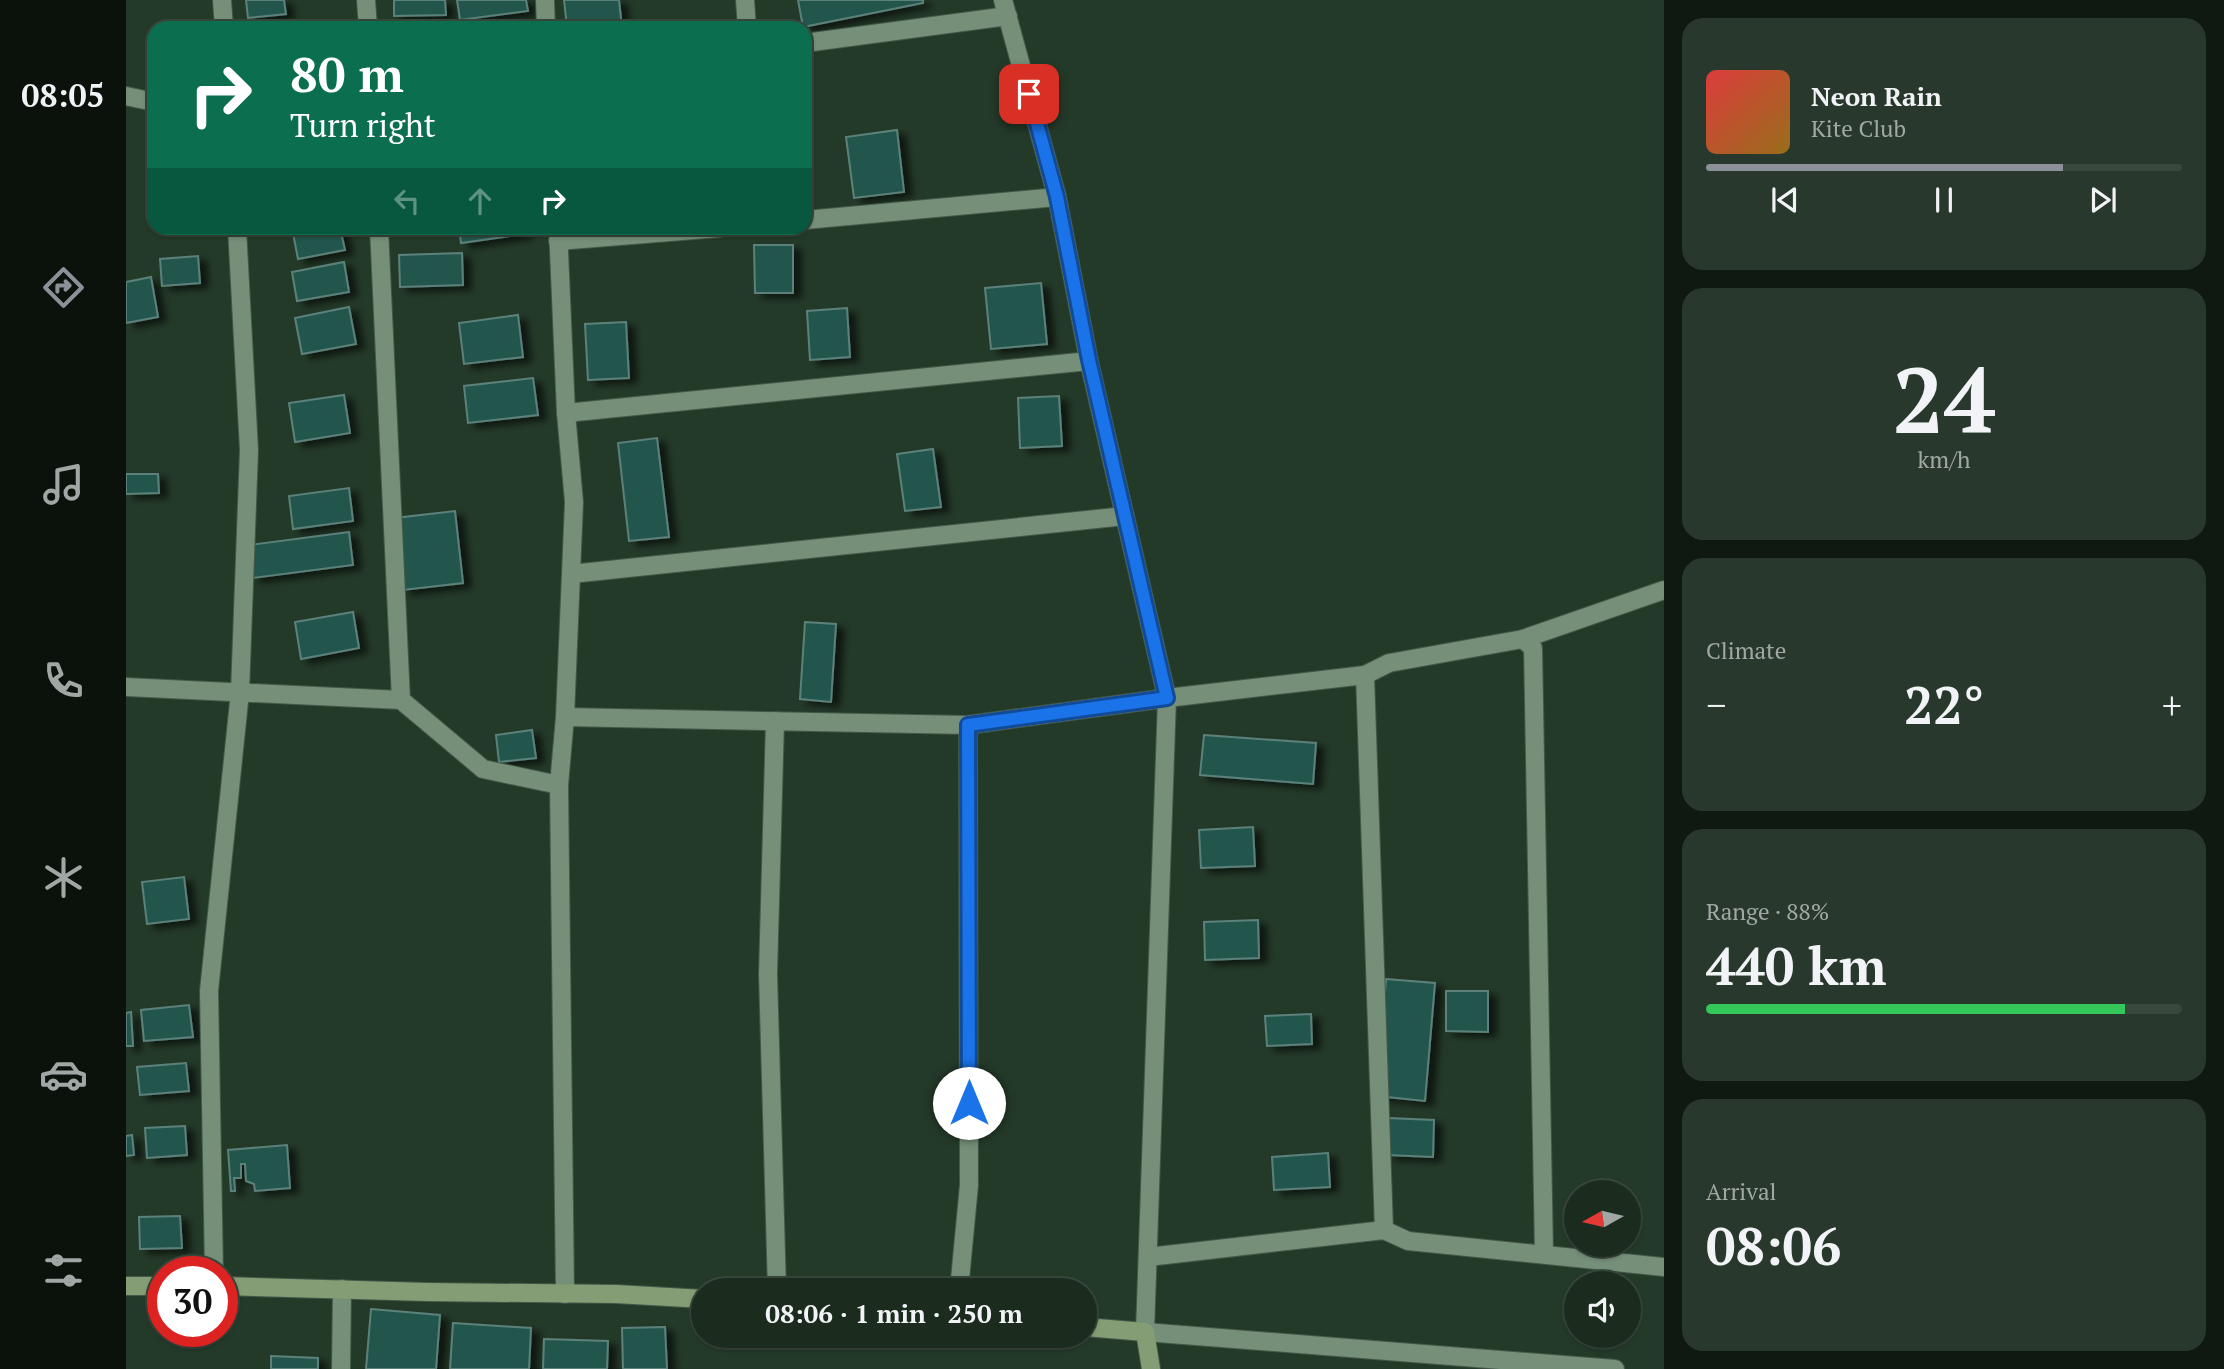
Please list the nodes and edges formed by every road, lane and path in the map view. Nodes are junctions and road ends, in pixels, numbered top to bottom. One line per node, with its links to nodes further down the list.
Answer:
1 (222, 0): 6 (street)
2 (366, 0): 7 (street)
3 (545, 0): 8 (street)
4 (745, 0): 9 (street)
5 (1005, 8): 10 (street); 13 (street)
6 (224, 21)
7 (368, 21)
8 (546, 21)
9 (746, 21)
10 (812, 42)
11 (126, 96): 12 (street)
12 (147, 100)
13 (1057, 197): 14 (street); 18 (street)
14 (812, 219)
15 (236, 235): 26 (street)
16 (379, 235): 28 (street)
17 (558, 235): 19 (street)
18 (1089, 360): 19 (street); 20 (street)
19 (566, 413): 21 (street)
20 (1125, 516): 21 (street); 27 (street)
21 (571, 574): 29 (street)
22 (1662, 598): 23 (street)
23 (1522, 639): 24 (street); 34 (street)
24 (1365, 675): 27 (street); 33 (street)
25 (126, 687): 26 (street)
26 (240, 692): 28 (street); 35 (street)
27 (1167, 698): 31 (street); 36 (street)
28 (401, 700): 32 (street)
29 (565, 717): 30 (street); 32 (street)
30 (775, 721): 31 (street); 38 (street)
31 (968, 725): 39 (street)
32 (559, 785): 44 (street)
33 (1384, 1230): 34 (street); 36 (street)
34 (1544, 1253): 37 (street)
35 (214, 1256)
36 (1148, 1257): 47 (street)
37 (1664, 1267)
38 (777, 1278)
39 (960, 1278)
40 (126, 1286): 41 (street)
41 (147, 1286)
42 (238, 1286): 43 (street)
43 (342, 1289): 44 (street); 48 (street)
44 (565, 1294): 45 (street)
45 (691, 1299)
46 (1097, 1329): 47 (street)
47 (1145, 1332): 49 (street); 50 (street)
48 (341, 1369)
49 (1151, 1369)
50 (1615, 1369)

